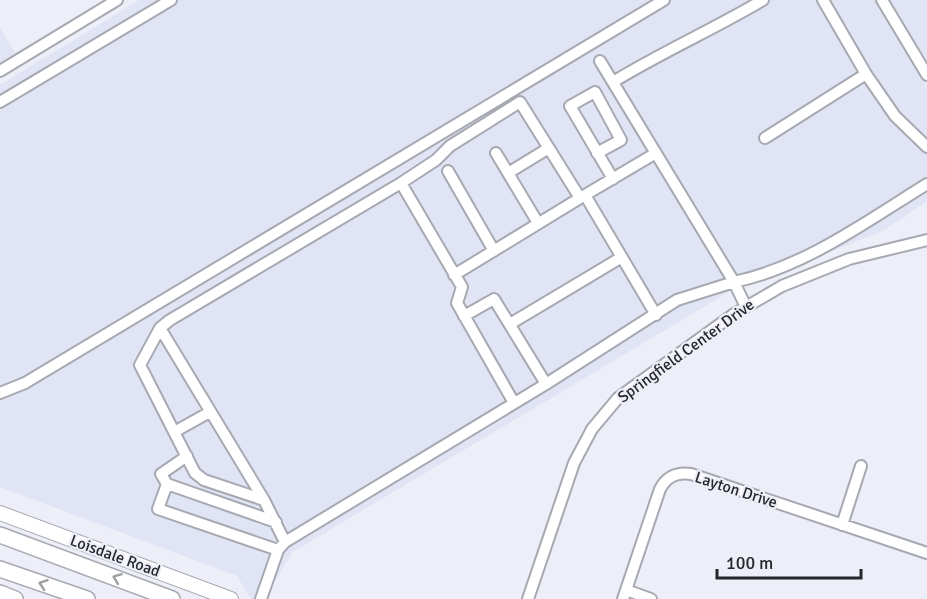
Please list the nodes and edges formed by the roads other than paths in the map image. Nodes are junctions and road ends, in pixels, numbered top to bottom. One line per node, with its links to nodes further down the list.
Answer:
1 (117, 0): 8 (street)
2 (171, 0): 12 (street)
3 (664, 0): 37 (street)
4 (763, 0): 11 (street)
5 (823, 0): 9 (street)
6 (882, 0): 10 (street)
7 (600, 61): 11 (street)
8 (0, 71)
9 (866, 74): 13 (street); 14 (street)
10 (927, 75)
11 (613, 82): 18 (street)
12 (0, 102)
13 (765, 138)
14 (927, 147)
15 (549, 148): 20 (street); 22 (street); 24 (street)
16 (496, 153): 20 (street)
17 (597, 153): 17 (street); 21 (street)
18 (656, 153): 21 (street); 30 (street)
19 (448, 171): 27 (street)
20 (508, 173): 25 (street)
21 (613, 179): 24 (street)
22 (401, 183): 29 (street); 35 (street)
23 (927, 184): 30 (street)
24 (582, 197): 25 (street); 28 (street)
25 (538, 223): 27 (street)
26 (927, 240): 31 (street, Springfield Center Drive)
27 (494, 250): 29 (street)
28 (622, 257): 32 (street); 34 (street)
29 (454, 275): 33 (street)
30 (734, 282): 31 (street); 32 (street)
31 (746, 307): 59 (street, Springfield Center Drive)
32 (656, 315): 36 (street)
33 (464, 316): 34 (street); 38 (street)
34 (510, 324): 36 (street)
35 (160, 328): 39 (street); 40 (street)
36 (546, 384): 38 (street)
37 (0, 393)
38 (514, 403): 49 (street)
39 (210, 412): 40 (street); 44 (street)
40 (174, 432): 41 (street)
41 (187, 456): 43 (street); 44 (street)
42 (861, 466): 47 (street)
43 (167, 484): 46 (street); 49 (street)
44 (264, 500): 46 (street)
45 (0, 513): 57 (main road, Loisdale Road)
46 (276, 522): 49 (street)
47 (842, 525): 50 (street, Layton Drive); 53 (street, Layton Drive)
48 (0, 535): 56 (highway, one-way to 48)
49 (281, 546): 58 (street)
50 (927, 553)
51 (0, 568): 55 (highway, one-way to 51)
52 (0, 593): 54 (highway)
53 (624, 595): 60 (street)
54 (15, 599)
55 (87, 599)
56 (172, 599)
57 (231, 599)
58 (261, 599)
59 (528, 599)
60 (651, 599)

